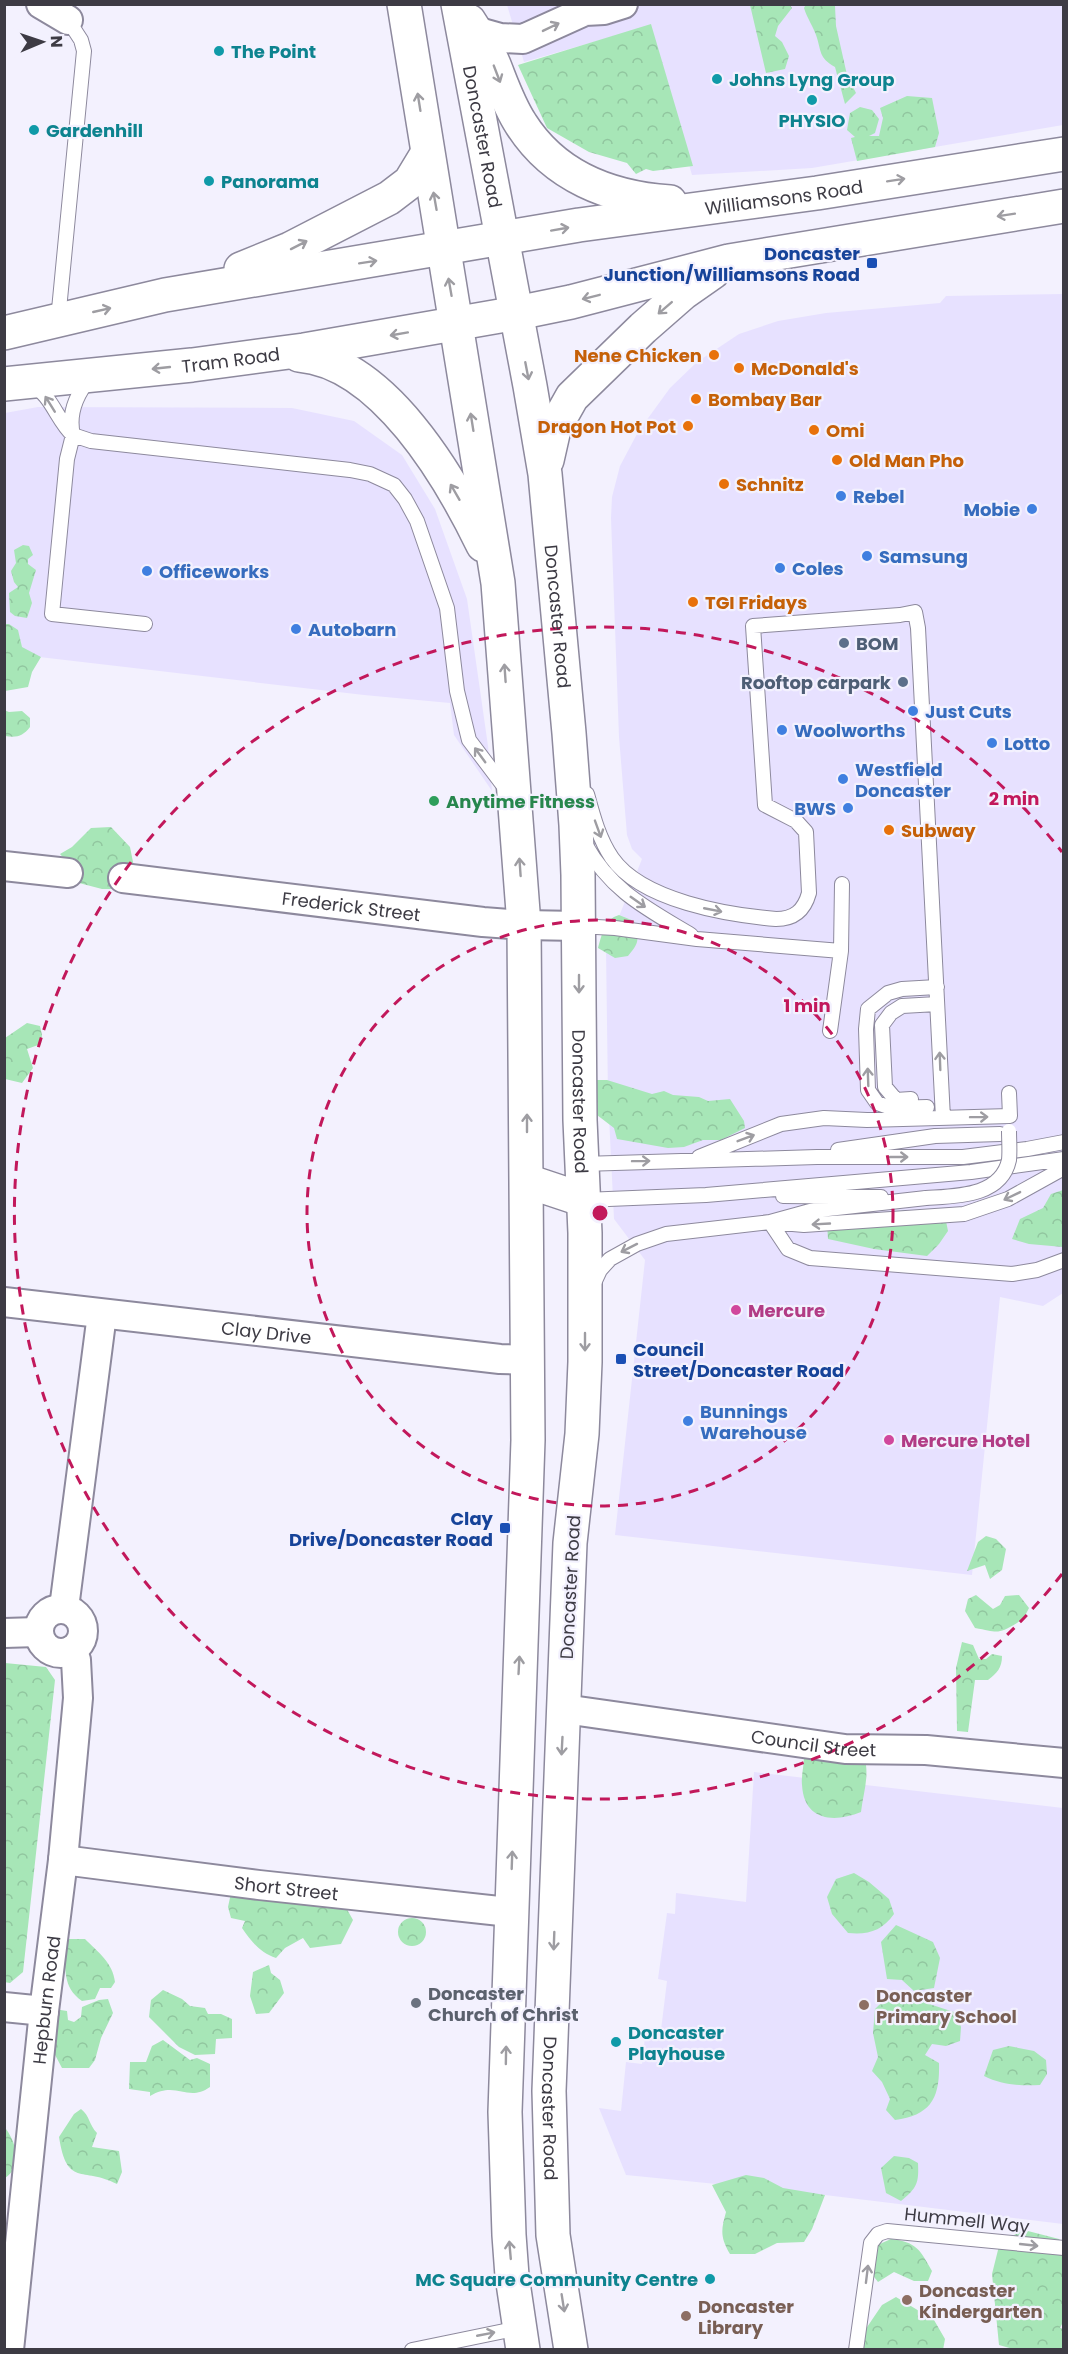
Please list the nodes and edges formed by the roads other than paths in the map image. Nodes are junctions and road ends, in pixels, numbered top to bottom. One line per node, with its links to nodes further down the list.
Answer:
1 (41, 4): 6 (street)
2 (389, 4): 7 (main road)
3 (404, 4): 7 (main road)
4 (623, 4): 5 (street, one-way to 4)
5 (464, 13): 10 (main road, one-way to 10); 12 (main road, Doncaster Road)
6 (68, 20): 17 (lane)
7 (411, 50): 8 (main road, one-way to 7)
8 (427, 154): 13 (main road, one-way to 8); 15 (main road, one-way to 8)
9 (1064, 154): 10 (main road, Williamsons Road, one-way to 9)
10 (719, 206): 12 (main road, Williamsons Road, one-way to 10)
11 (1064, 206): 14 (main road, one-way to 14)
12 (502, 239): 13 (main road, Williamsons Road); 16 (main road, Doncaster Road)
13 (443, 249): 15 (main road, one-way to 13); 18 (main road, one-way to 13)
14 (729, 261): 16 (main road, one-way to 16); 24 (main road, one-way to 24)
15 (165, 295): 17 (main road, one-way to 15)
16 (517, 313): 18 (main road, Tram Road); 24 (main road, Doncaster Road, one-way to 24)
17 (58, 320): 19 (main road)
18 (457, 324): 20 (main road, Tram Road, one-way to 20); 25 (main road, one-way to 18)
19 (4, 333)
20 (282, 354): 21 (main road, Tram Road, one-way to 21); 25 (main road, one-way to 20)
21 (97, 374): 22 (main road, Tram Road); 23 (lane)
22 (12, 383): 23 (lane, one-way to 22)
23 (74, 435): 26 (lane); 28 (lane, one-way to 23)
24 (545, 474): 27 (main road, Doncaster Road)
25 (498, 583): 28 (main road, one-way to 25)
26 (145, 624)
27 (569, 733): 29 (main road, Doncaster Road); 38 (lane, one-way to 38)
28 (515, 801): 34 (main road, one-way to 28)
29 (576, 825): 35 (main road, Doncaster Road); 36 (lane, one-way to 36)
30 (4, 866): 31 (street)
31 (68, 873)
32 (123, 878): 34 (street, Frederick Street)
33 (842, 884): 37 (lane)
34 (524, 925): 35 (street, Frederick Street); 49 (main road, one-way to 34)
35 (579, 926): 36 (lane); 47 (main road, Doncaster Road, one-way to 47)
36 (697, 939): 37 (lane)
37 (841, 951): 40 (lane)
38 (937, 987): 39 (lane); 39 (lane, one-way to 38)
39 (937, 1004): 42 (lane, one-way to 39)
40 (830, 1031)
41 (1009, 1093): 42 (lane, one-way to 41)
42 (943, 1118): 46 (lane, one-way to 42)
43 (1064, 1142): 44 (lane, one-way to 43)
44 (817, 1157): 46 (lane); 52 (lane, bridge)
45 (1064, 1159): 50 (lane)
46 (691, 1160): 47 (lane, one-way to 46)
47 (582, 1164): 49 (main road); 51 (main road, Doncaster Road)
48 (1064, 1168): 53 (lane, one-way to 53)
49 (527, 1181): 51 (main road); 58 (main road)
50 (706, 1195): 51 (lane); 52 (lane)
51 (584, 1200): 56 (main road, Doncaster Road)
52 (810, 1204): 53 (lane)
53 (770, 1222): 54 (lane); 56 (lane, one-way to 56)
54 (1064, 1260)
55 (4, 1302): 57 (street, Clay Drive)
56 (585, 1303): 64 (main road, Doncaster Road, one-way to 64)
57 (102, 1314): 58 (street, Clay Drive); 59 (street)
58 (528, 1360): 63 (main road, one-way to 58)
59 (64, 1608): 61 (street); 62 (street)
60 (4, 1632): 61 (street)
61 (38, 1632): 62 (street)
62 (72, 1650): 66 (street, Hepburn Road)
63 (518, 1707): 64 (main road); 67 (main road, one-way to 63)
64 (564, 1709): 65 (street, Council Street); 74 (main road, Doncaster Road, one-way to 74)
65 (1064, 1764)
66 (63, 1860): 67 (street, Short Street); 69 (street, Hepburn Road)
67 (510, 1912): 71 (main road, one-way to 67)
68 (4, 2007): 69 (street)
69 (44, 2011): 72 (street, Hepburn Road)
70 (1064, 2248): 75 (lane, Hummell Way, one-way to 70)
71 (521, 2339): 73 (lane, one-way to 71)
72 (9, 2349)
73 (412, 2349)
74 (571, 2349)
75 (856, 2349)

